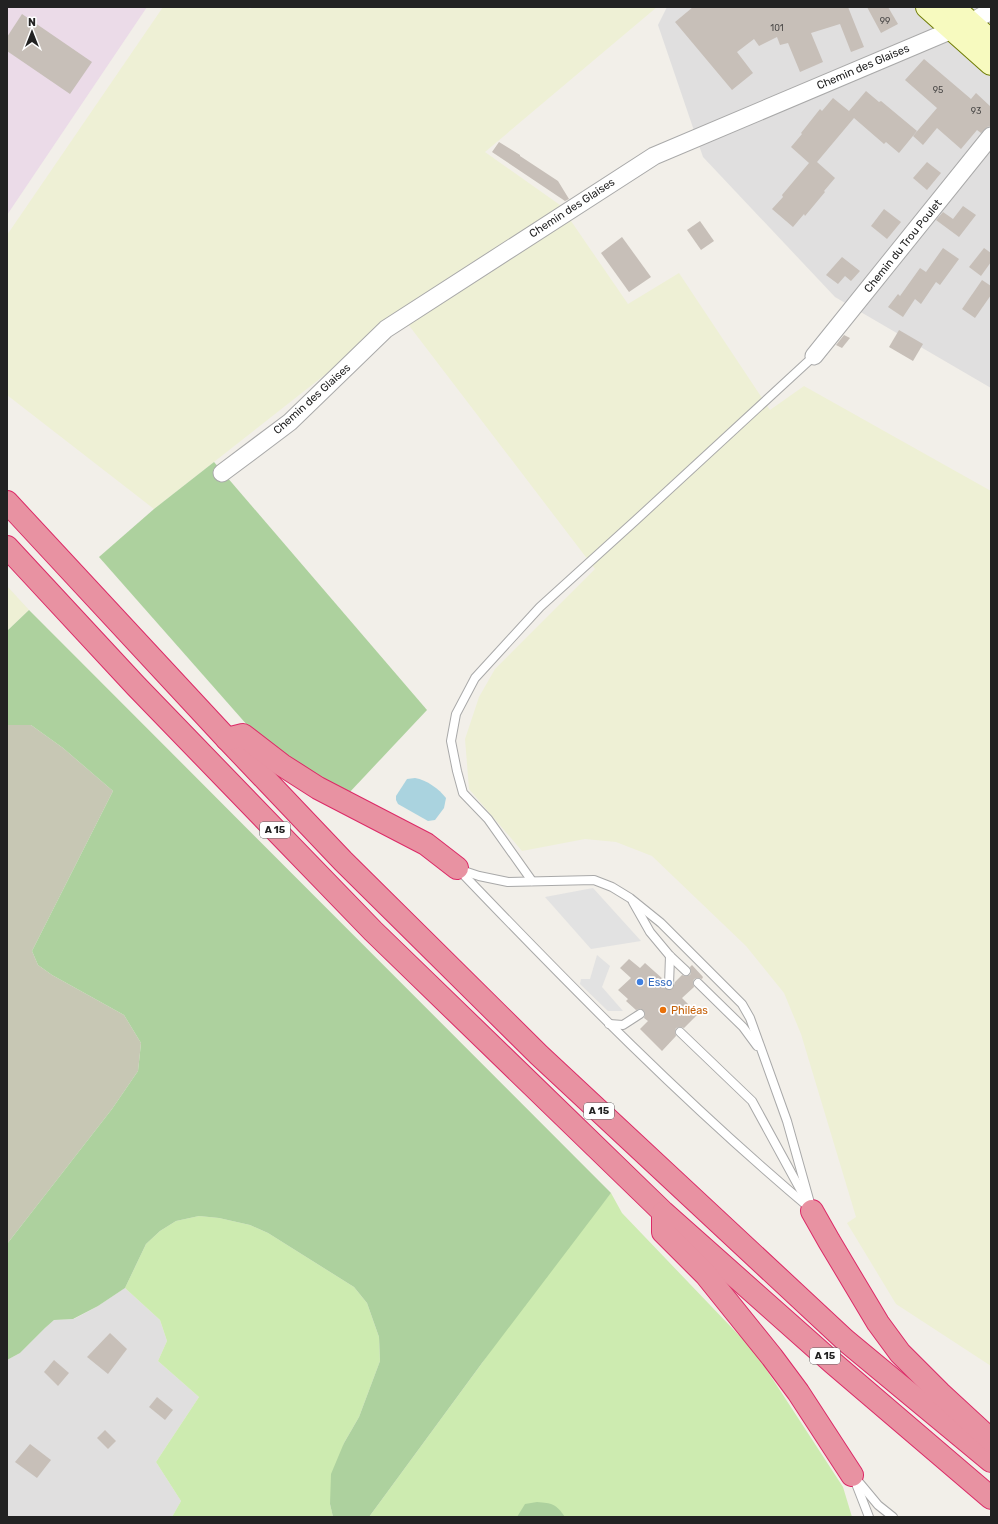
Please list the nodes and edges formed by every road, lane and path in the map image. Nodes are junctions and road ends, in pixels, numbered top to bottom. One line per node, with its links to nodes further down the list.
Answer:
1 (927, 7): 4 (main road)
2 (953, 7): 4 (main road)
3 (991, 11): 4 (street, Chemin des Glaises)
4 (962, 26): 5 (main road); 6 (main road); 9 (street, Chemin des Glaises)
5 (991, 40)
6 (991, 64)
7 (991, 136): 8 (street, Chemin du Trou Poulet)
8 (814, 356): 14 (lane)
9 (222, 473)
10 (7, 502): 12 (highway, A 15)
11 (7, 547): 25 (highway, A 15)
12 (227, 739): 13 (highway); 27 (highway, A 15)
13 (457, 868): 14 (lane); 21 (lane)
14 (532, 881): 15 (lane)
15 (630, 898): 16 (lane); 23 (lane)
16 (670, 956): 17 (lane); 19 (lane)
17 (686, 971)
18 (698, 983): 23 (lane)
19 (668, 985)
20 (640, 1014): 21 (lane)
21 (609, 1024): 24 (lane)
22 (680, 1032): 24 (lane)
23 (762, 1053): 24 (lane)
24 (812, 1211): 26 (highway)
25 (663, 1212): 28 (highway); 29 (highway, A 15)
26 (991, 1440)
27 (991, 1461)
28 (852, 1475): 30 (lane); 31 (lane)
29 (991, 1498)
30 (878, 1505): 32 (lane); 33 (lane)
31 (869, 1517)
32 (883, 1517)
33 (893, 1517)

